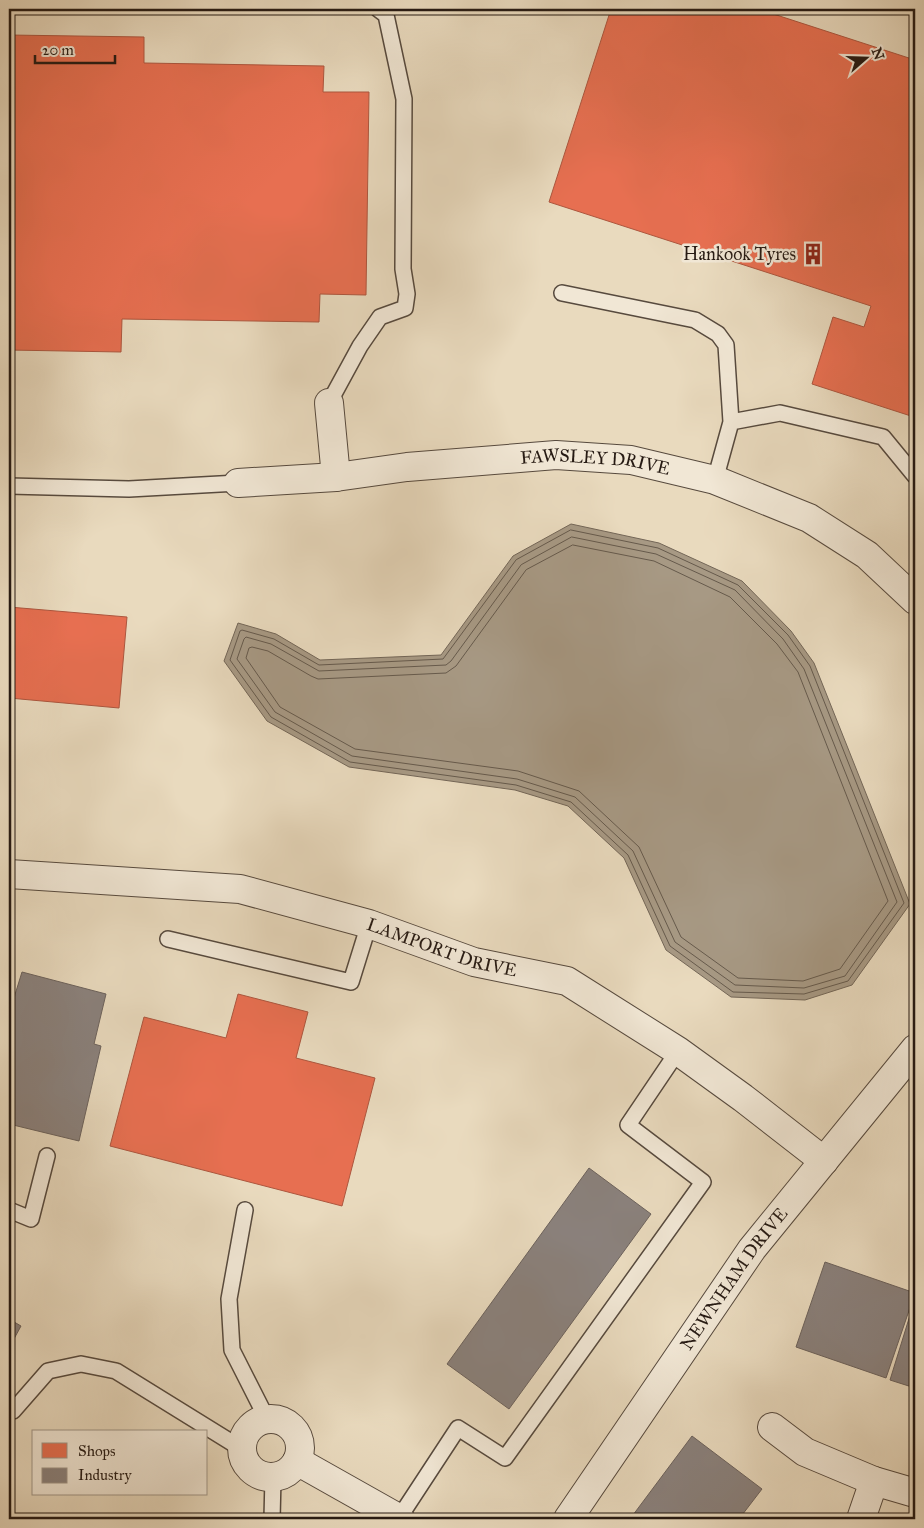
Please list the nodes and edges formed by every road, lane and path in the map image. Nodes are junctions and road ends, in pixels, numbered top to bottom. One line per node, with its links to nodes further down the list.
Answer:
1 (378, 9): 3 (lane)
2 (562, 292): 4 (lane)
3 (329, 403): 6 (street)
4 (731, 422): 5 (lane); 7 (lane)
5 (915, 476)
6 (336, 477): 7 (street, FAWSLEY DRIVE); 8 (street, FAWSLEY DRIVE)
7 (715, 480): 10 (street, FAWSLEY DRIVE)
8 (238, 483): 9 (lane)
9 (9, 486)
10 (913, 595)
11 (9, 874): 12 (street, LAMPORT DRIVE)
12 (369, 924): 13 (lane); 15 (street, LAMPORT DRIVE)
13 (168, 939)
14 (915, 1049): 17 (street, NEWNHAM DRIVE)
15 (678, 1051): 17 (street, LAMPORT DRIVE); 29 (lane)
16 (47, 1156): 18 (lane)
17 (824, 1161): 30 (street, NEWNHAM DRIVE)
18 (9, 1210)
19 (245, 1210): 21 (lane)
20 (13, 1411): 23 (lane)
21 (266, 1419): 23 (street); 24 (street)
22 (772, 1427): 26 (street)
23 (242, 1449): 25 (street)
24 (296, 1461): 25 (street); 29 (street)
25 (273, 1477): 28 (lane)
26 (874, 1481): 27 (street); 31 (street)
27 (915, 1493)
28 (272, 1519)
29 (399, 1519)
30 (568, 1519)
31 (861, 1519)

